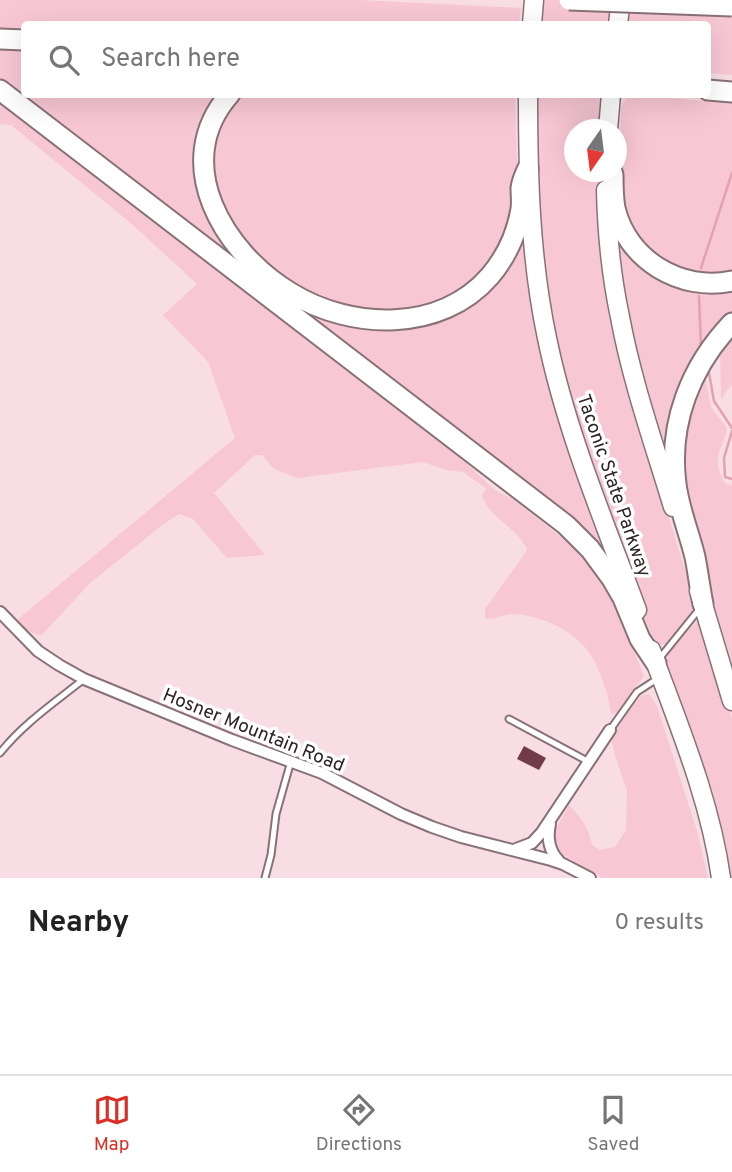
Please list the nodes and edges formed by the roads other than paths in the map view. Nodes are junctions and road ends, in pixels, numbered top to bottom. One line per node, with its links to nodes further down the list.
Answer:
1 (534, 0): 5 (highway)
2 (569, 0): 4 (highway, bridge)
3 (621, 0): 6 (highway)
4 (732, 6)
5 (532, 21)
6 (618, 21)
7 (0, 38): 8 (highway)
8 (21, 40)
9 (711, 81): 10 (highway)
10 (732, 82)
11 (0, 90): 25 (highway)
12 (711, 90): 13 (highway)
13 (732, 92)
14 (227, 98): 18 (highway)
15 (528, 98): 18 (highway, Taconic State Parkway)
16 (611, 98): 17 (highway)
17 (609, 119)
18 (528, 168): 25 (highway, Taconic State Parkway)
19 (606, 182): 23 (highway)
20 (614, 182): 21 (highway)
21 (732, 281)
22 (732, 323): 23 (highway)
23 (703, 604): 25 (lane); 27 (highway)
24 (0, 612): 26 (street, Hosner Mountain Road)
25 (658, 670): 29 (lane); 38 (highway, Taconic State Parkway)
26 (85, 679): 30 (lane); 31 (street, Hosner Mountain Road)
27 (732, 701)
28 (509, 719): 32 (lane)
29 (610, 730): 32 (street)
30 (0, 753)
31 (291, 761): 34 (street, Hosner Mountain Road); 36 (lane)
32 (589, 762): 33 (street)
33 (552, 818): 34 (street); 35 (street)
34 (512, 849): 35 (street, Hosner Mountain Road)
35 (563, 864): 37 (street, Hosner Mountain Road)
36 (265, 878)
37 (590, 878)
38 (721, 878)

